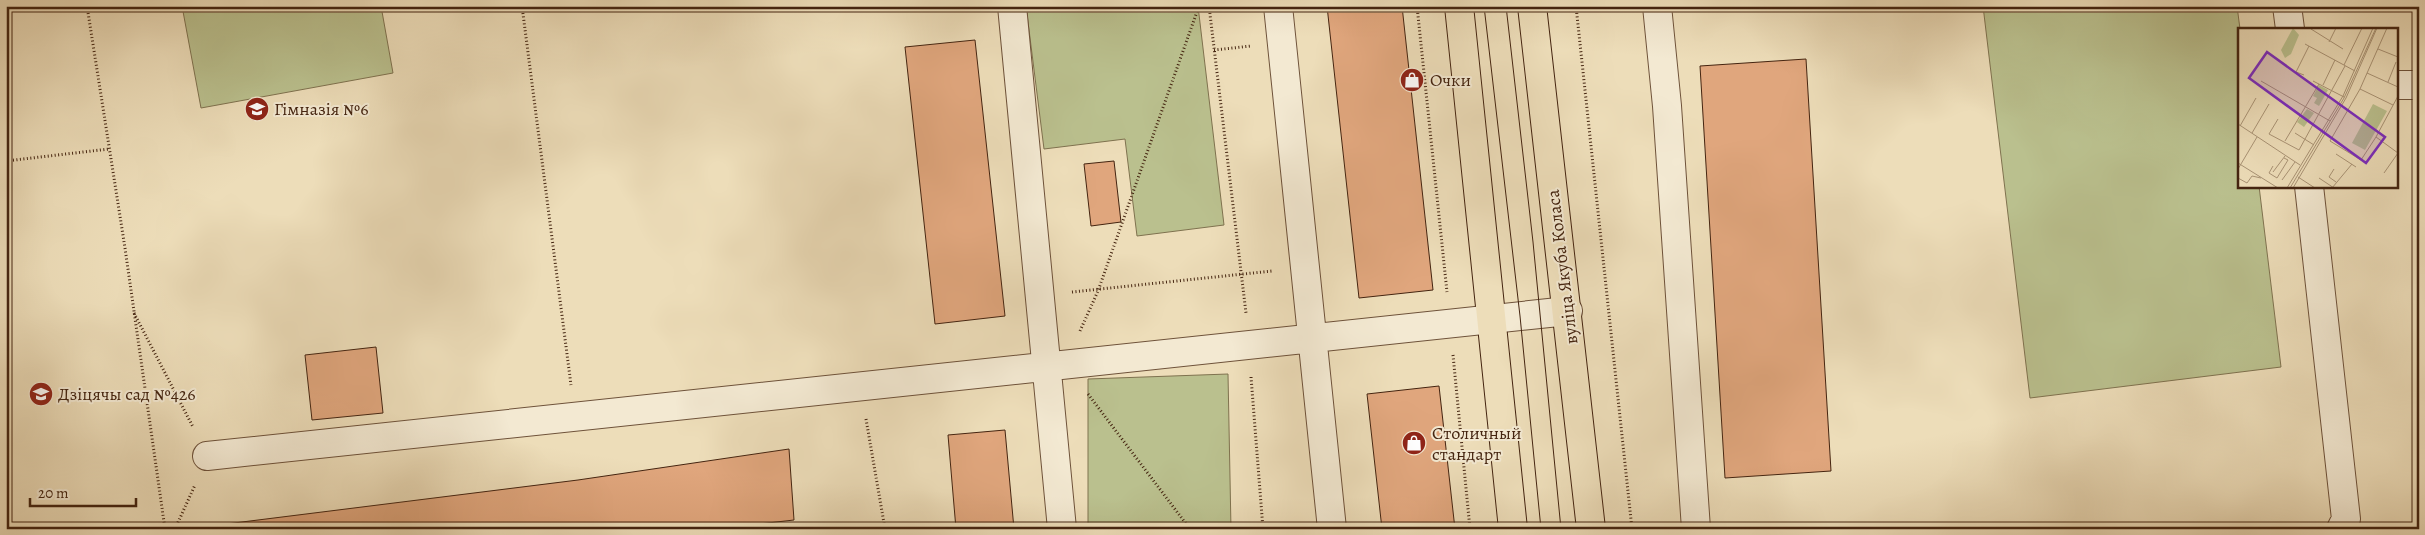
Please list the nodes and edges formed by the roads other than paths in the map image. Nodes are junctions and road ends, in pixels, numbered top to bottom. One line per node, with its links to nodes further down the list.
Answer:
1 (1012, 6): 14 (lane)
2 (1278, 6): 13 (lane)
3 (1460, 6): 12 (main road)
4 (1532, 6): 11 (main road, вуліца Якуба Коласа)
5 (1657, 6): 20 (lane)
6 (2287, 6): 7 (lane)
7 (2290, 28)
8 (2398, 84): 9 (lane)
9 (2419, 84)
10 (2309, 188): 21 (lane)
11 (1568, 311): 12 (lane); 19 (main road, вуліца Якуба Коласа)
12 (1492, 319): 13 (lane); 18 (main road)
13 (1313, 338): 14 (lane); 17 (lane)
14 (1055, 366): 15 (lane); 16 (lane)
15 (207, 456)
16 (1062, 529)
17 (1332, 529)
18 (1513, 529)
19 (1592, 529)
20 (1696, 529)
21 (2341, 529)

